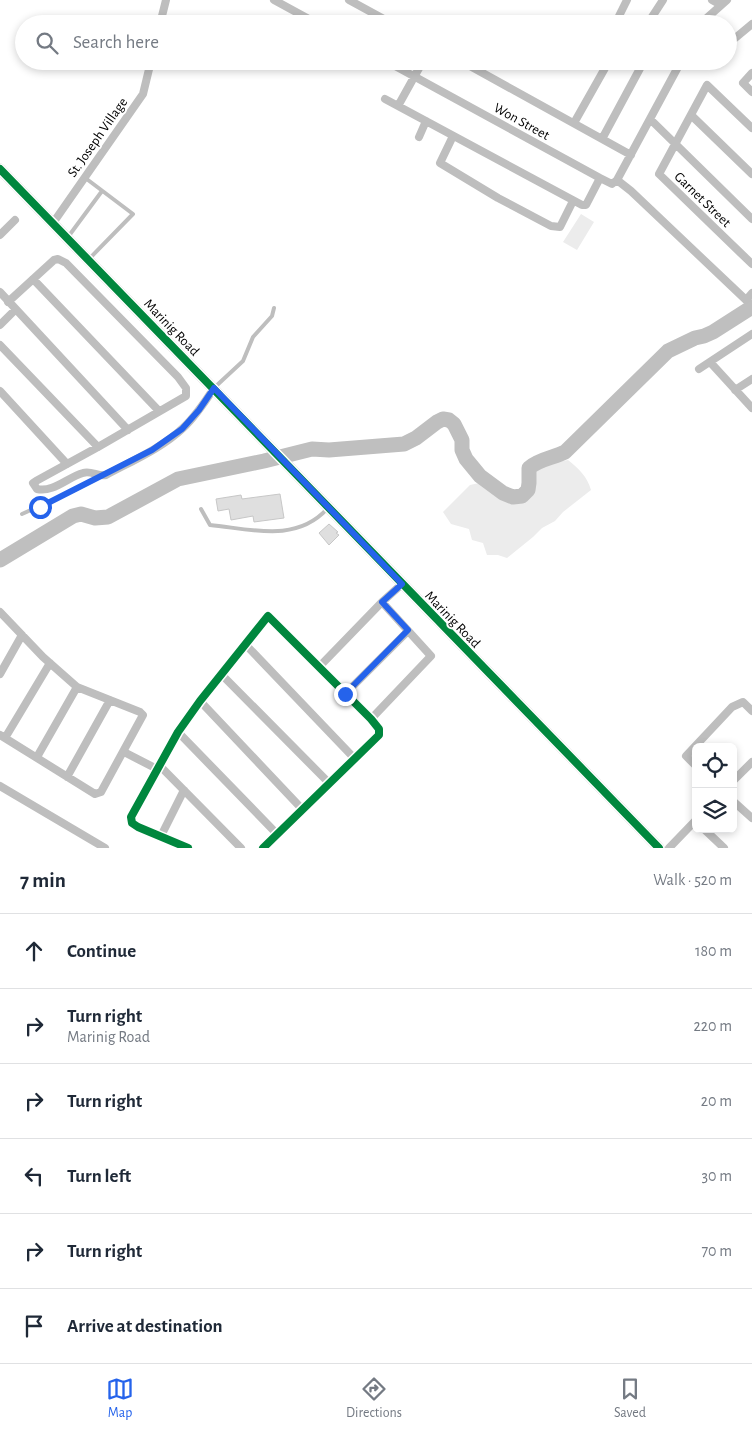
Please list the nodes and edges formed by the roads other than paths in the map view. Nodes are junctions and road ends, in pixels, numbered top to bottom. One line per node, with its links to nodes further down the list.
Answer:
1 (166, 0): 8 (street)
2 (274, 0): 9 (street)
3 (349, 0): 10 (street)
4 (627, 0): 11 (street)
5 (663, 0): 12 (street)
6 (712, 0): 7 (street)
7 (724, 3): 13 (street)
8 (162, 15)
9 (302, 15)
10 (376, 15)
11 (620, 15)
12 (653, 15)
13 (710, 15)
14 (752, 24): 15 (street)
15 (737, 36)
16 (149, 70): 40 (street, St. Joseph Village)
17 (403, 70): 24 (street, Won Street)
18 (418, 70): 24 (street)
19 (477, 70): 31 (street)
20 (604, 70): 31 (street)
21 (639, 70): 35 (street)
22 (676, 70): 29 (street)
23 (752, 73): 25 (street)
24 (414, 76): 27 (street); 41 (street, Won Street)
25 (752, 92)
26 (384, 99): 27 (street)
27 (398, 106): 30 (street)
28 (691, 115): 32 (street); 36 (street); 39 (street)
29 (650, 119): 36 (street); 37 (street)
30 (426, 121): 33 (street); 34 (street)
31 (574, 123): 35 (street)
32 (752, 128)
33 (453, 136): 44 (street); 44 (street)
34 (419, 137)
35 (602, 139): 37 (street)
36 (675, 143): 45 (street); 51 (street, Garnet Street)
37 (631, 155): 42 (street)
38 (0, 169): 47 (street, Marinig Road)
39 (752, 174)
40 (84, 177): 43 (lane); 47 (street, St. Joseph Village)
41 (600, 178): 42 (street, Won Street); 44 (street)
42 (617, 180): 54 (street)
43 (102, 191): 49 (lane); 50 (lane)
44 (573, 201)
45 (752, 219)
46 (15, 220): 48 (street)
47 (53, 223): 49 (street, Marinig Road)
48 (0, 235)
49 (68, 238): 50 (street, Marinig Road)
50 (89, 259): 64 (street, Marinig Road)
51 (752, 264)
52 (33, 279): 55 (street); 68 (street); 68 (street)
53 (0, 292): 55 (street)
54 (752, 293)
55 (8, 302): 57 (street)
56 (274, 308): 64 (lane)
57 (15, 310): 58 (street); 69 (street)
58 (0, 325)
59 (752, 334): 61 (street)
60 (0, 345): 70 (street)
61 (710, 362): 62 (street); 65 (street)
62 (699, 369)
63 (752, 379): 65 (street)
64 (214, 388): 72 (street); 73 (street, Marinig Road)
65 (735, 390): 67 (street)
66 (0, 391): 71 (street)
67 (752, 408)
68 (160, 411): 69 (street)
69 (128, 430): 70 (street)
70 (98, 447): 71 (street)
71 (68, 464): 72 (street)
72 (102, 476): 75 (lane)
73 (329, 507): 74 (lane); 76 (street, Marinig Road)
74 (201, 509)
75 (22, 514)
76 (402, 584): 77 (street); 119 (street, Marinig Road)
77 (382, 602): 79 (street); 83 (street)
78 (0, 612): 80 (street)
79 (408, 630): 87 (street); 91 (street)
80 (22, 635): 82 (street); 84 (street)
81 (245, 644): 83 (street); 85 (street); 98 (street)
82 (50, 663): 86 (street); 93 (street)
83 (319, 667): 87 (street)
84 (0, 674)
85 (221, 674): 89 (street); 104 (street)
86 (77, 687): 88 (street); 97 (street)
87 (345, 694): 91 (street)
88 (110, 700): 96 (street); 102 (street)
89 (200, 701): 92 (street); 108 (street)
90 (752, 711): 94 (street)
91 (371, 719): 98 (street)
92 (178, 732): 101 (street); 112 (street)
93 (2, 737): 97 (street)
94 (698, 743)
95 (692, 750): 99 (street)
96 (124, 752): 101 (street); 102 (street)
97 (37, 757): 102 (street)
98 (355, 759): 104 (street)
99 (692, 762)
100 (752, 762): 103 (street)
101 (158, 767): 106 (street); 113 (street)
102 (67, 777)
103 (737, 777)
104 (330, 784): 108 (street)
105 (0, 786): 114 (street)
106 (184, 790): 113 (street); 117 (street)
107 (737, 805): 109 (street)
108 (303, 810): 112 (street)
109 (752, 818)
110 (692, 824): 120 (street)
111 (708, 833): 121 (street)
112 (277, 834): 118 (street)
113 (161, 836): 116 (street)
114 (94, 845): 115 (street)
115 (105, 848)
116 (188, 848)
117 (241, 848)
118 (263, 848)
119 (659, 848)
120 (669, 848)
121 (724, 848)

